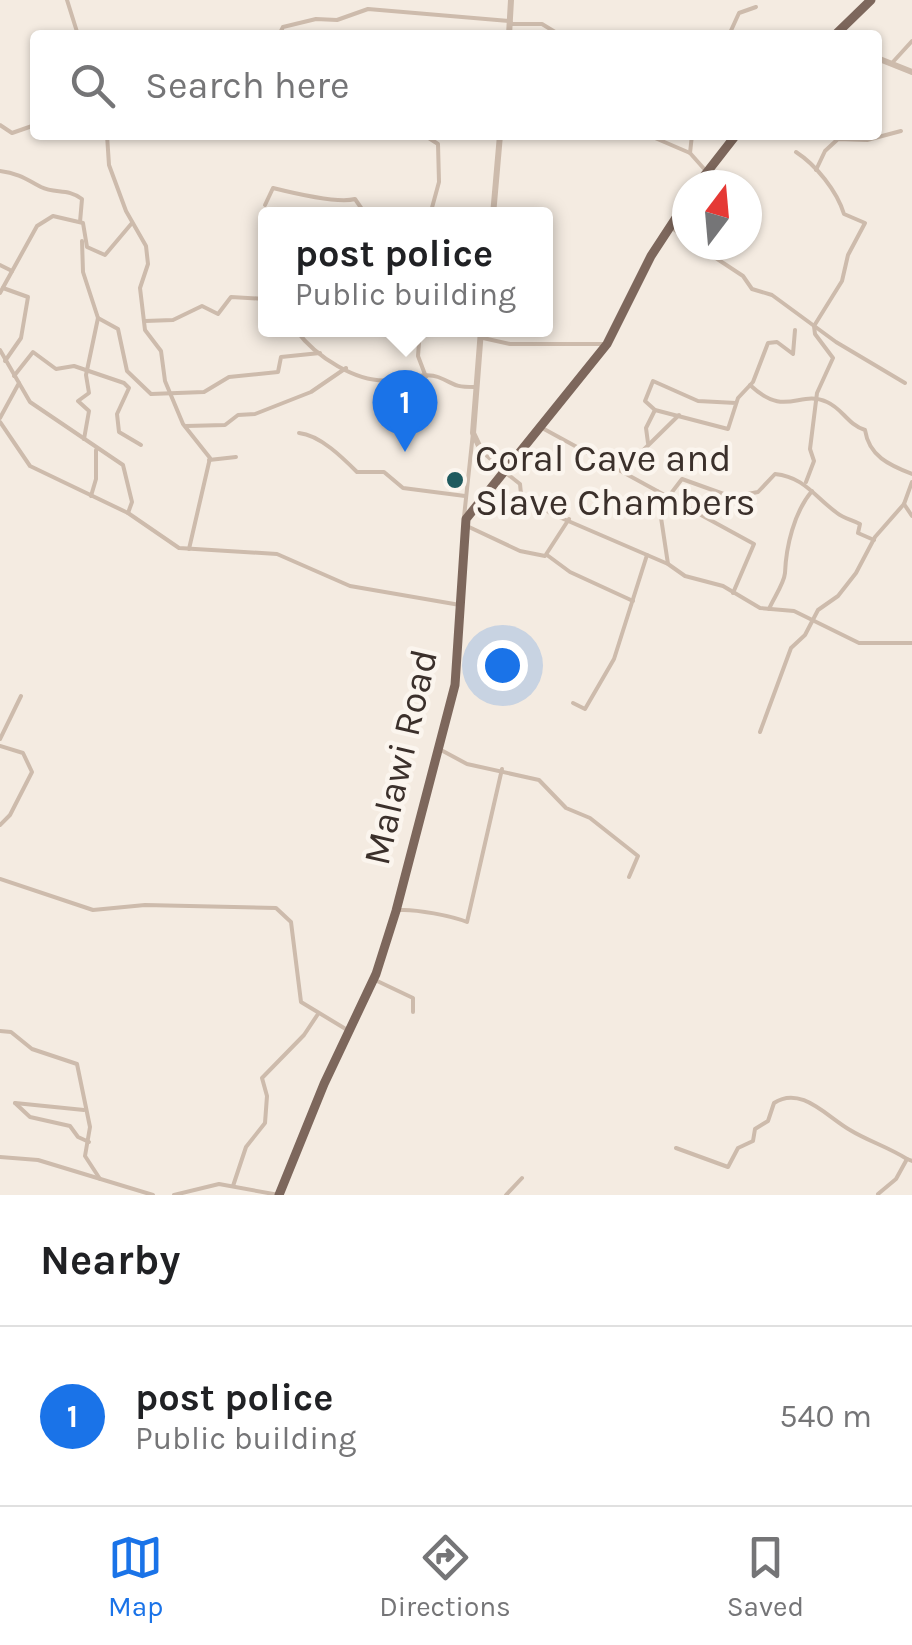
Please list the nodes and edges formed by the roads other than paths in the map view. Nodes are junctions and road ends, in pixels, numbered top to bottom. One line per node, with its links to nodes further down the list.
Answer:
1 (67, 0): 6 (street)
2 (511, 0): 5 (street)
3 (871, 0): 11 (main road)
4 (756, 7): 10 (street)
5 (510, 20): 7 (street); 8 (street); 9 (street)
6 (76, 30)
7 (282, 30)
8 (509, 30)
9 (552, 30)
10 (731, 30)
11 (840, 30)
12 (912, 41): 14 (street)
13 (882, 60): 14 (street)
14 (892, 64): 15 (street)
15 (912, 72)
16 (0, 125): 17 (street)
17 (30, 127)
18 (901, 131): 19 (street)
19 (882, 134)
20 (107, 140): 38 (street)
21 (430, 140): 35 (street)
22 (500, 140): 36 (street)
23 (660, 140): 28 (street)
24 (691, 140): 28 (street)
25 (732, 140): 30 (main road)
26 (837, 140): 31 (street)
27 (796, 152): 31 (street)
28 (690, 153): 29 (street)
29 (704, 170)
30 (708, 170)
31 (816, 170): 49 (street)
32 (0, 171): 37 (street)
33 (266, 205): 34 (street)
34 (361, 207)
35 (432, 207)
36 (494, 207)
37 (80, 222): 41 (street); 44 (street)
38 (132, 222): 41 (street); 48 (street)
39 (672, 223): 40 (main road)
40 (670, 226): 55 (main road)
41 (82, 241): 47 (street)
42 (719, 260): 49 (street)
43 (0, 264): 44 (street)
44 (12, 271): 45 (street)
45 (2, 290): 58 (street)
46 (258, 298): 48 (street)
47 (98, 318): 60 (street); 67 (street)
48 (145, 321): 67 (street)
49 (814, 326): 64 (street); 68 (street)
50 (794, 330): 65 (street)
51 (303, 337): 57 (street)
52 (419, 337): 62 (street)
53 (481, 337): 66 (street)
54 (490, 337): 55 (street)
55 (606, 344): 73 (main road)
56 (0, 350): 58 (street)
57 (320, 353): 59 (street); 67 (street)
58 (5, 360): 61 (street)
59 (346, 368): 62 (street); 74 (street)
60 (88, 370): 61 (street); 77 (street); 79 (street)
61 (14, 376): 63 (street)
62 (426, 376): 66 (street)
63 (19, 383): 72 (street); 77 (street)
64 (904, 383)
65 (750, 385): 68 (street); 69 (street)
66 (475, 386): 76 (street)
67 (172, 396): 74 (street)
68 (816, 399): 85 (street); 86 (street)
69 (736, 403): 70 (street); 71 (street)
70 (654, 410): 71 (street); 78 (street)
71 (679, 416): 78 (street)
72 (0, 420): 90 (street)
73 (540, 425): 83 (main road); 84 (street)
74 (186, 426): 82 (street)
75 (299, 433): 91 (street)
76 (473, 433): 83 (street); 91 (street)
77 (84, 439): 80 (street)
78 (648, 444): 84 (street)
79 (142, 445)
80 (96, 450): 90 (street); 94 (street)
81 (236, 457): 82 (street)
82 (209, 460): 99 (street)
83 (503, 470): 96 (street); 97 (main road)
84 (622, 471): 88 (street)
85 (912, 474)
86 (806, 482): 89 (street); 92 (street)
87 (912, 482): 93 (street)
88 (657, 490): 92 (street); 102 (street)
89 (812, 492): 98 (street); 106 (street)
90 (91, 496): 94 (street)
91 (464, 496): 97 (street)
92 (670, 496): 103 (street)
93 (904, 504): 95 (street); 98 (street)
94 (128, 513): 99 (street)
95 (912, 516)
96 (569, 519): 100 (street); 101 (street)
97 (465, 522): 100 (street); 105 (main road, Malawi Road)
98 (874, 540): 107 (street)
99 (189, 550): 105 (street)
100 (547, 555): 104 (street)
101 (647, 555): 102 (street); 104 (street)
102 (668, 564): 103 (street)
103 (733, 593): 106 (street)
104 (634, 601): 110 (street)
105 (460, 605): 113 (main road, Malawi Road)
106 (769, 609): 107 (street)
107 (811, 620): 108 (street); 111 (street)
108 (912, 643)
109 (21, 696): 112 (street)
110 (573, 703)
111 (760, 732)
112 (0, 743): 115 (street)
113 (438, 749): 114 (street); 118 (main road, Malawi Road)
114 (502, 768): 116 (street); 118 (street)
115 (0, 825)
116 (629, 877)
117 (0, 879): 121 (street)
118 (396, 911): 119 (main road, Malawi Road)
119 (374, 979): 120 (street); 123 (main road, Malawi Road)
120 (413, 1012)
121 (318, 1014): 123 (street); 133 (street)
122 (0, 1030): 125 (street)
123 (349, 1031): 137 (main road, Malawi Road)
124 (61, 1108): 125 (street); 126 (street); 126 (street)
125 (85, 1110): 127 (street)
126 (59, 1124): 127 (street)
127 (89, 1142): 132 (street)
128 (676, 1148): 130 (street)
129 (0, 1157): 132 (street)
130 (909, 1160): 134 (street)
131 (522, 1178): 138 (street)
132 (100, 1179): 135 (street)
133 (233, 1186): 136 (street); 137 (street)
134 (878, 1194)
135 (153, 1195)
136 (174, 1195)
137 (279, 1195)
138 (506, 1195)

